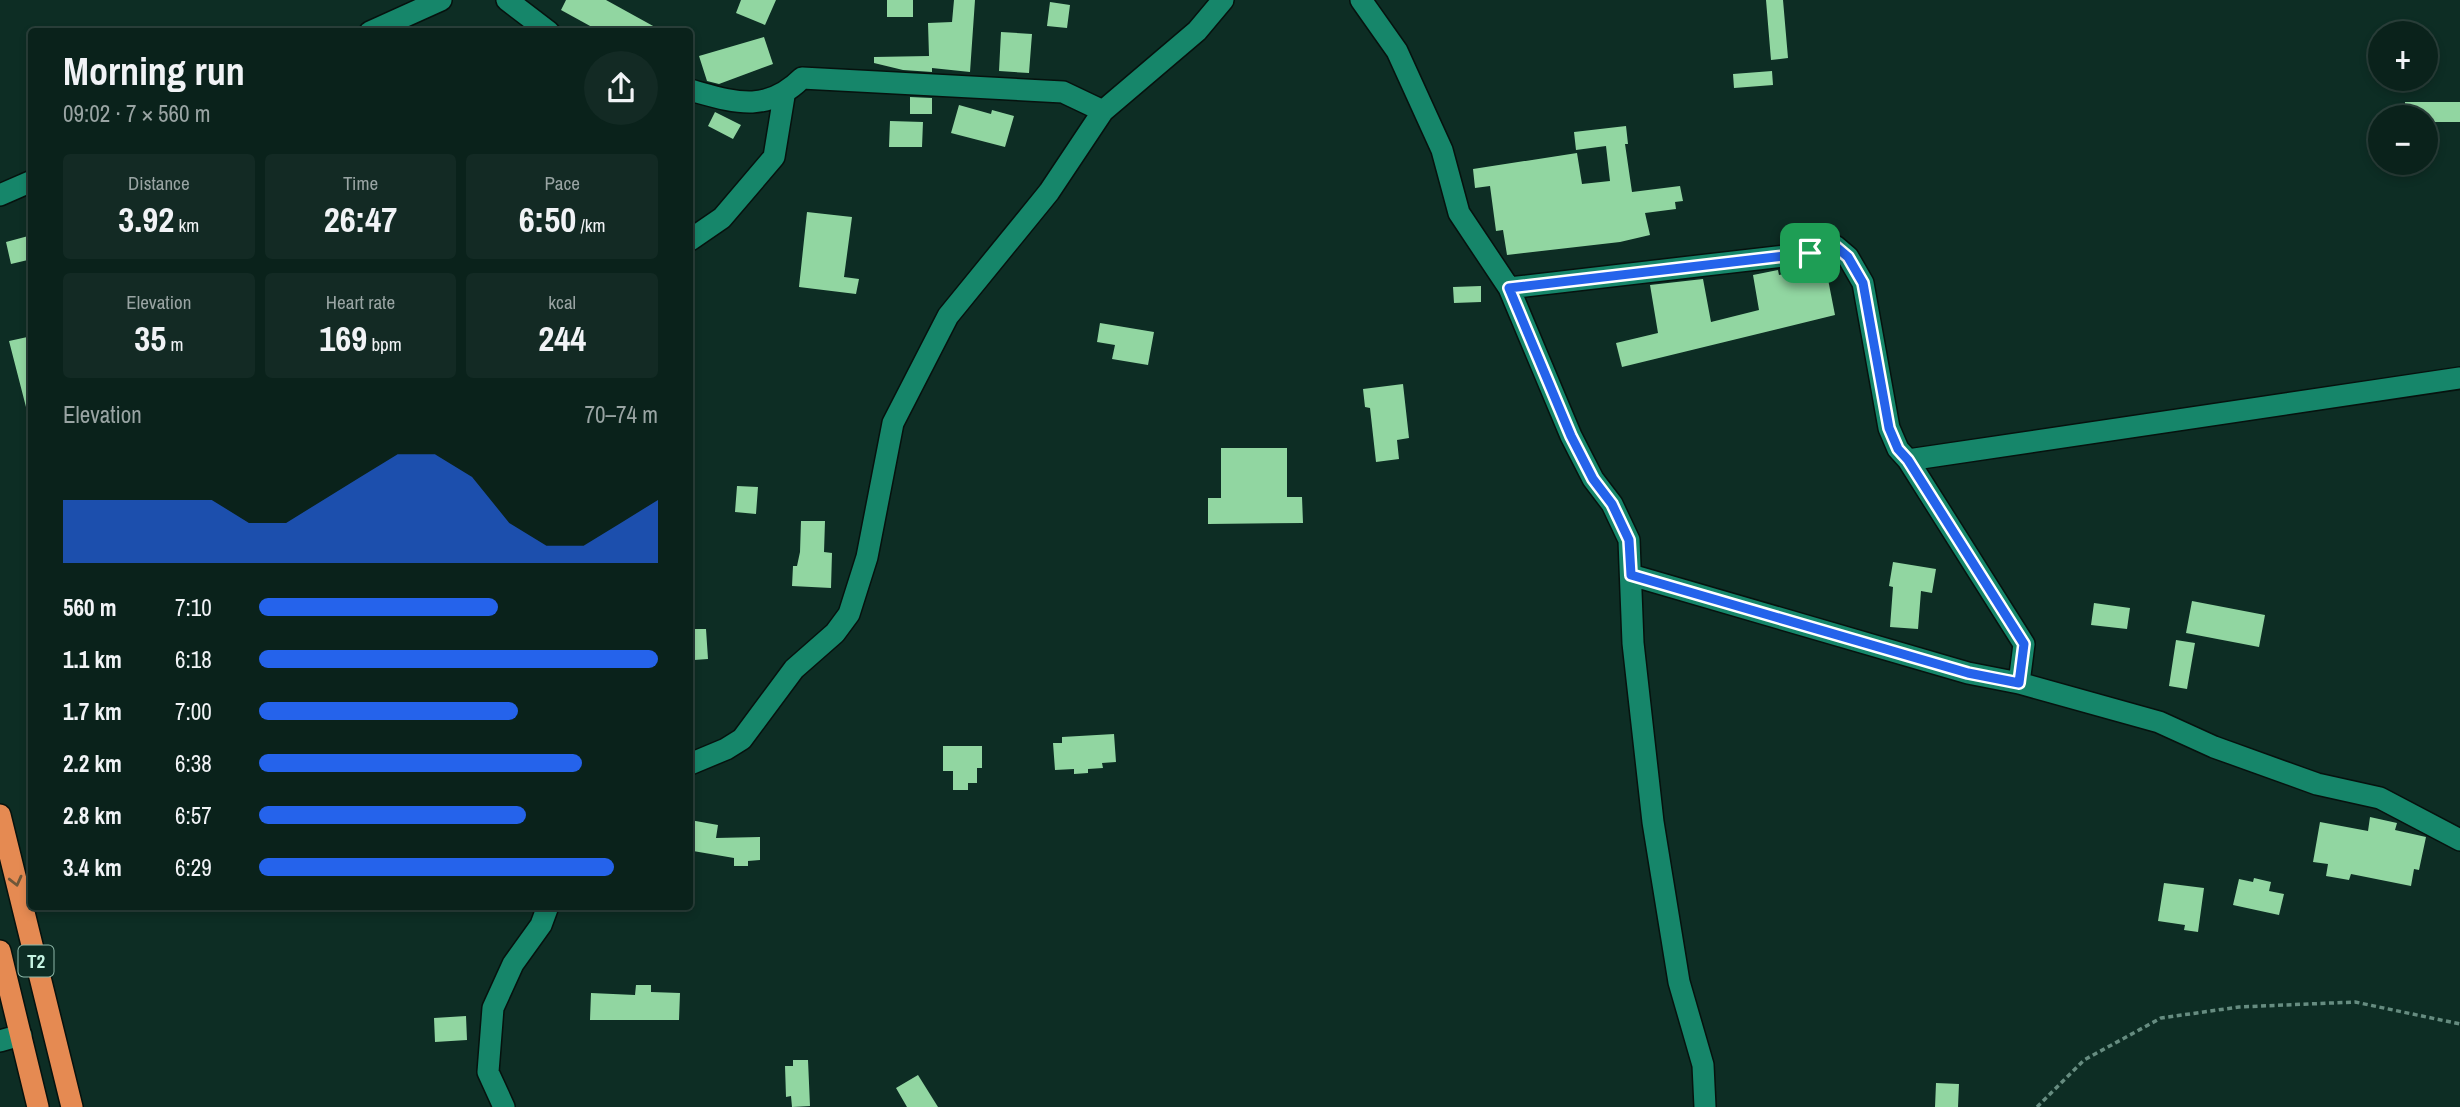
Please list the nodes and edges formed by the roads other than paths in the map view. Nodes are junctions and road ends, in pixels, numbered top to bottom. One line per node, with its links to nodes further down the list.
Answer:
1 (441, 0): 5 (street)
2 (507, 0): 6 (street)
3 (1223, 0): 9 (street)
4 (1361, 0): 13 (street)
5 (379, 28)
6 (544, 28)
7 (693, 91): 8 (street)
8 (784, 96): 9 (street); 12 (street)
9 (1103, 111): 18 (street)
10 (28, 183): 11 (street)
11 (0, 195)
12 (693, 238)
13 (1509, 288): 15 (street); 16 (street)
14 (2460, 378): 15 (street)
15 (1908, 460): 17 (street)
16 (1631, 575): 17 (street); 27 (street)
17 (2019, 683): 20 (street)
18 (693, 763)
19 (0, 815): 25 (highway, T2, one-way to 25)
20 (2460, 840)
21 (547, 910): 26 (street)
22 (0, 951): 23 (highway, T2)
23 (10, 1038): 24 (highway, T2)
24 (38, 1107)
25 (72, 1107)
26 (504, 1107)
27 (1705, 1107)

